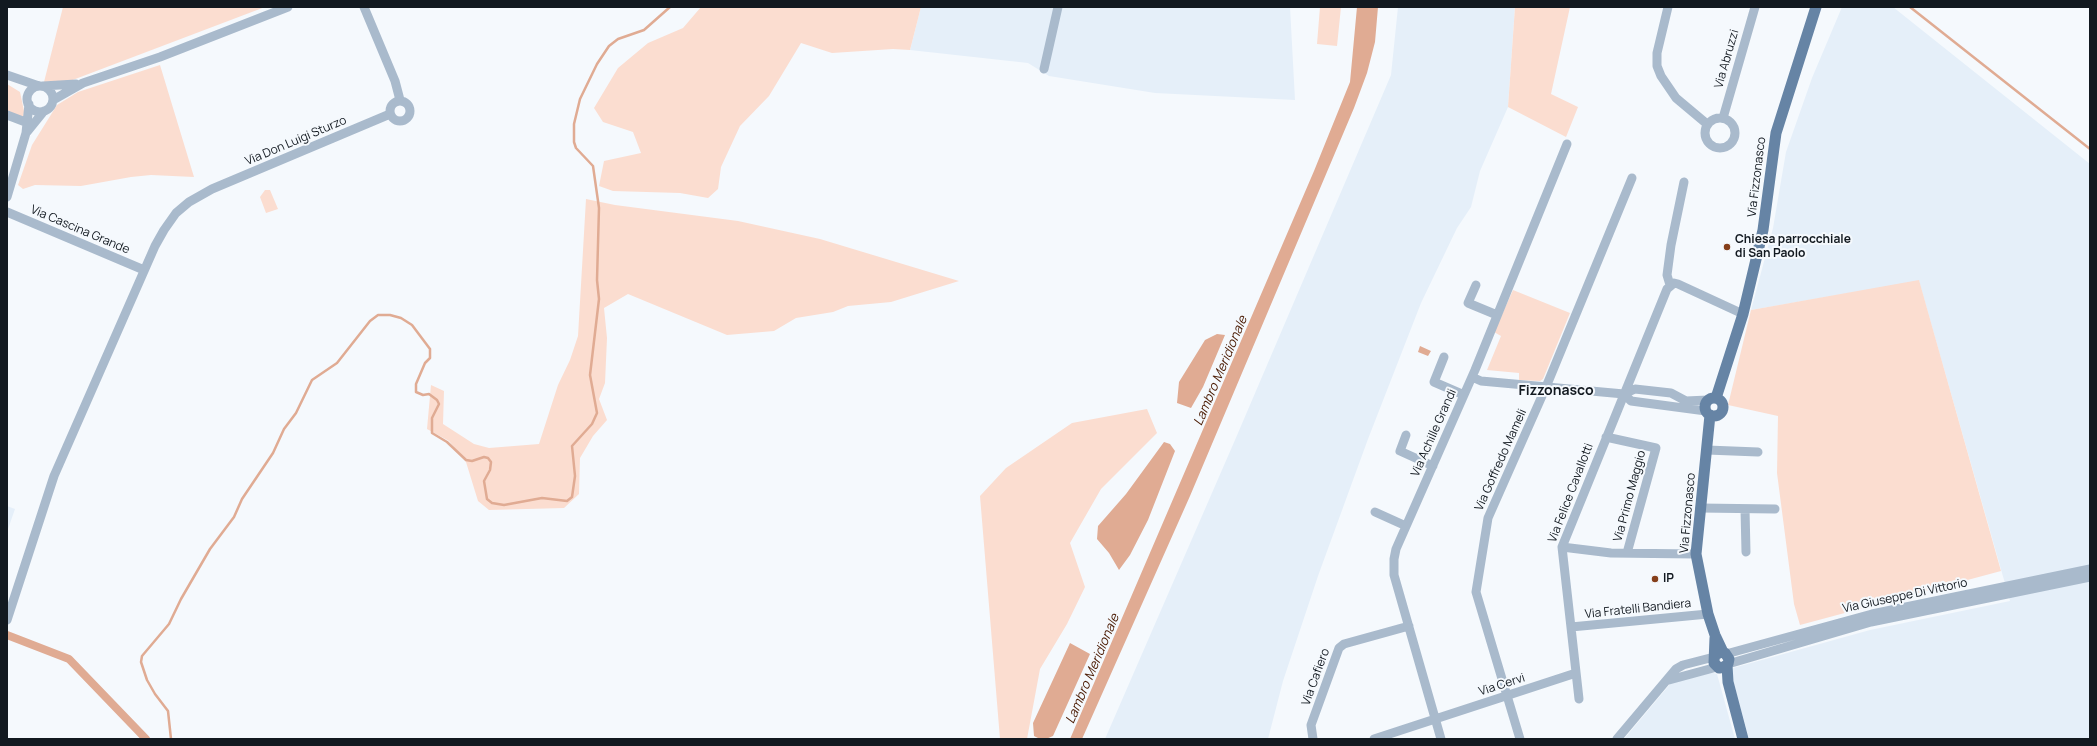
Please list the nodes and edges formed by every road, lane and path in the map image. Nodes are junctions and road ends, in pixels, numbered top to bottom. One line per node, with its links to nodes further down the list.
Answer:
1 (288, 7): 9 (street)
2 (364, 7): 12 (street)
3 (1058, 7): 7 (street)
4 (1668, 7): 19 (street)
5 (1755, 7): 17 (street, Via Abruzzi)
6 (1816, 7): 29 (main road, Via Fizzonasco)
7 (1044, 70)
8 (12, 77): 10 (street); 13 (street)
9 (83, 84): 10 (street); 11 (street)
10 (41, 86): 11 (street); 13 (street)
11 (53, 100): 14 (street)
12 (400, 100): 15 (street); 15 (street)
13 (28, 101): 14 (street); 18 (street)
14 (44, 111): 20 (street)
15 (390, 114): 26 (street, Via Don Luigi Sturzo)
16 (7, 115): 18 (street)
17 (1723, 118): 19 (street); 19 (street)
18 (28, 123): 20 (street)
19 (1707, 124)
20 (26, 134): 24 (street)
21 (1567, 144): 30 (street, Via Achille Grandi)
22 (1632, 178): 33 (street, Via Goffredo Mameli)
23 (1684, 182): 28 (street)
24 (7, 197)
25 (7, 212): 26 (street, Via Cascina Grande)
26 (144, 270): 55 (street, Via Don Luigi Sturzo)
27 (1476, 285): 30 (street)
28 (1670, 285): 29 (street); 34 (street, Via Felice Cavallotti)
29 (1743, 314): 36 (main road, Via Fizzonasco)
30 (1497, 315): 32 (street, Via Achille Grandi)
31 (1444, 357): 35 (street)
32 (1472, 377): 33 (street); 35 (street, Via Achille Grandi)
33 (1546, 387): 34 (street); 60 (street, Via Goffredo Mameli)
34 (1624, 394): 36 (street); 38 (street, Via Felice Cavallotti)
35 (1464, 395): 41 (street, Via Achille Grandi)
36 (1710, 406): 39 (main road, Via Fizzonasco)
37 (1406, 435): 41 (street)
38 (1606, 437): 47 (street, Via Felice Cavallotti); 49 (street, Via Primo Maggio)
39 (1707, 450): 40 (street); 42 (main road, Via Fizzonasco)
40 (1758, 452)
41 (1433, 466): 46 (street, Via Achille Grandi)
42 (1700, 508): 43 (street); 50 (main road, Via Fizzonasco)
43 (1745, 509): 44 (street); 48 (street)
44 (1775, 509)
45 (1375, 512): 46 (street)
46 (1406, 526): 56 (street, Via Achille Grandi)
47 (1562, 547): 49 (street); 57 (street, Via Felice Cavallotti)
48 (1746, 552)
49 (1627, 553): 50 (street)
50 (1696, 554): 54 (main road, Via Fizzonasco)
51 (2090, 570): 53 (street, Via Giuseppe Di Vittorio)
52 (2090, 577): 53 (street, Via Giuseppe Di Vittorio)
53 (2012, 589): 58 (street, Via Giuseppe Di Vittorio)
54 (1708, 614): 57 (street, Via Fratelli Bandiera); 58 (main road, Via Fizzonasco)
55 (7, 620)
56 (1409, 626): 62 (street, Via Achille Grandi); 64 (street, Via Cafiero)
57 (1571, 627): 59 (street, Via Felice Cavallotti)
58 (1721, 660): 67 (street, Via Giuseppe Di Vittorio); 68 (main road, Via Fizzonasco)
59 (1576, 673): 60 (street, Via Cervi); 61 (street, Via Felice Cavallotti)
60 (1506, 696): 62 (street, Via Cervi); 66 (street, Via Goffredo Mameli)
61 (1579, 699)
62 (1435, 719): 63 (street); 65 (street, Via Achille Grandi)
63 (1380, 738)
64 (1313, 739)
65 (1441, 739)
66 (1520, 739)
67 (1617, 739)
68 (1743, 739)

